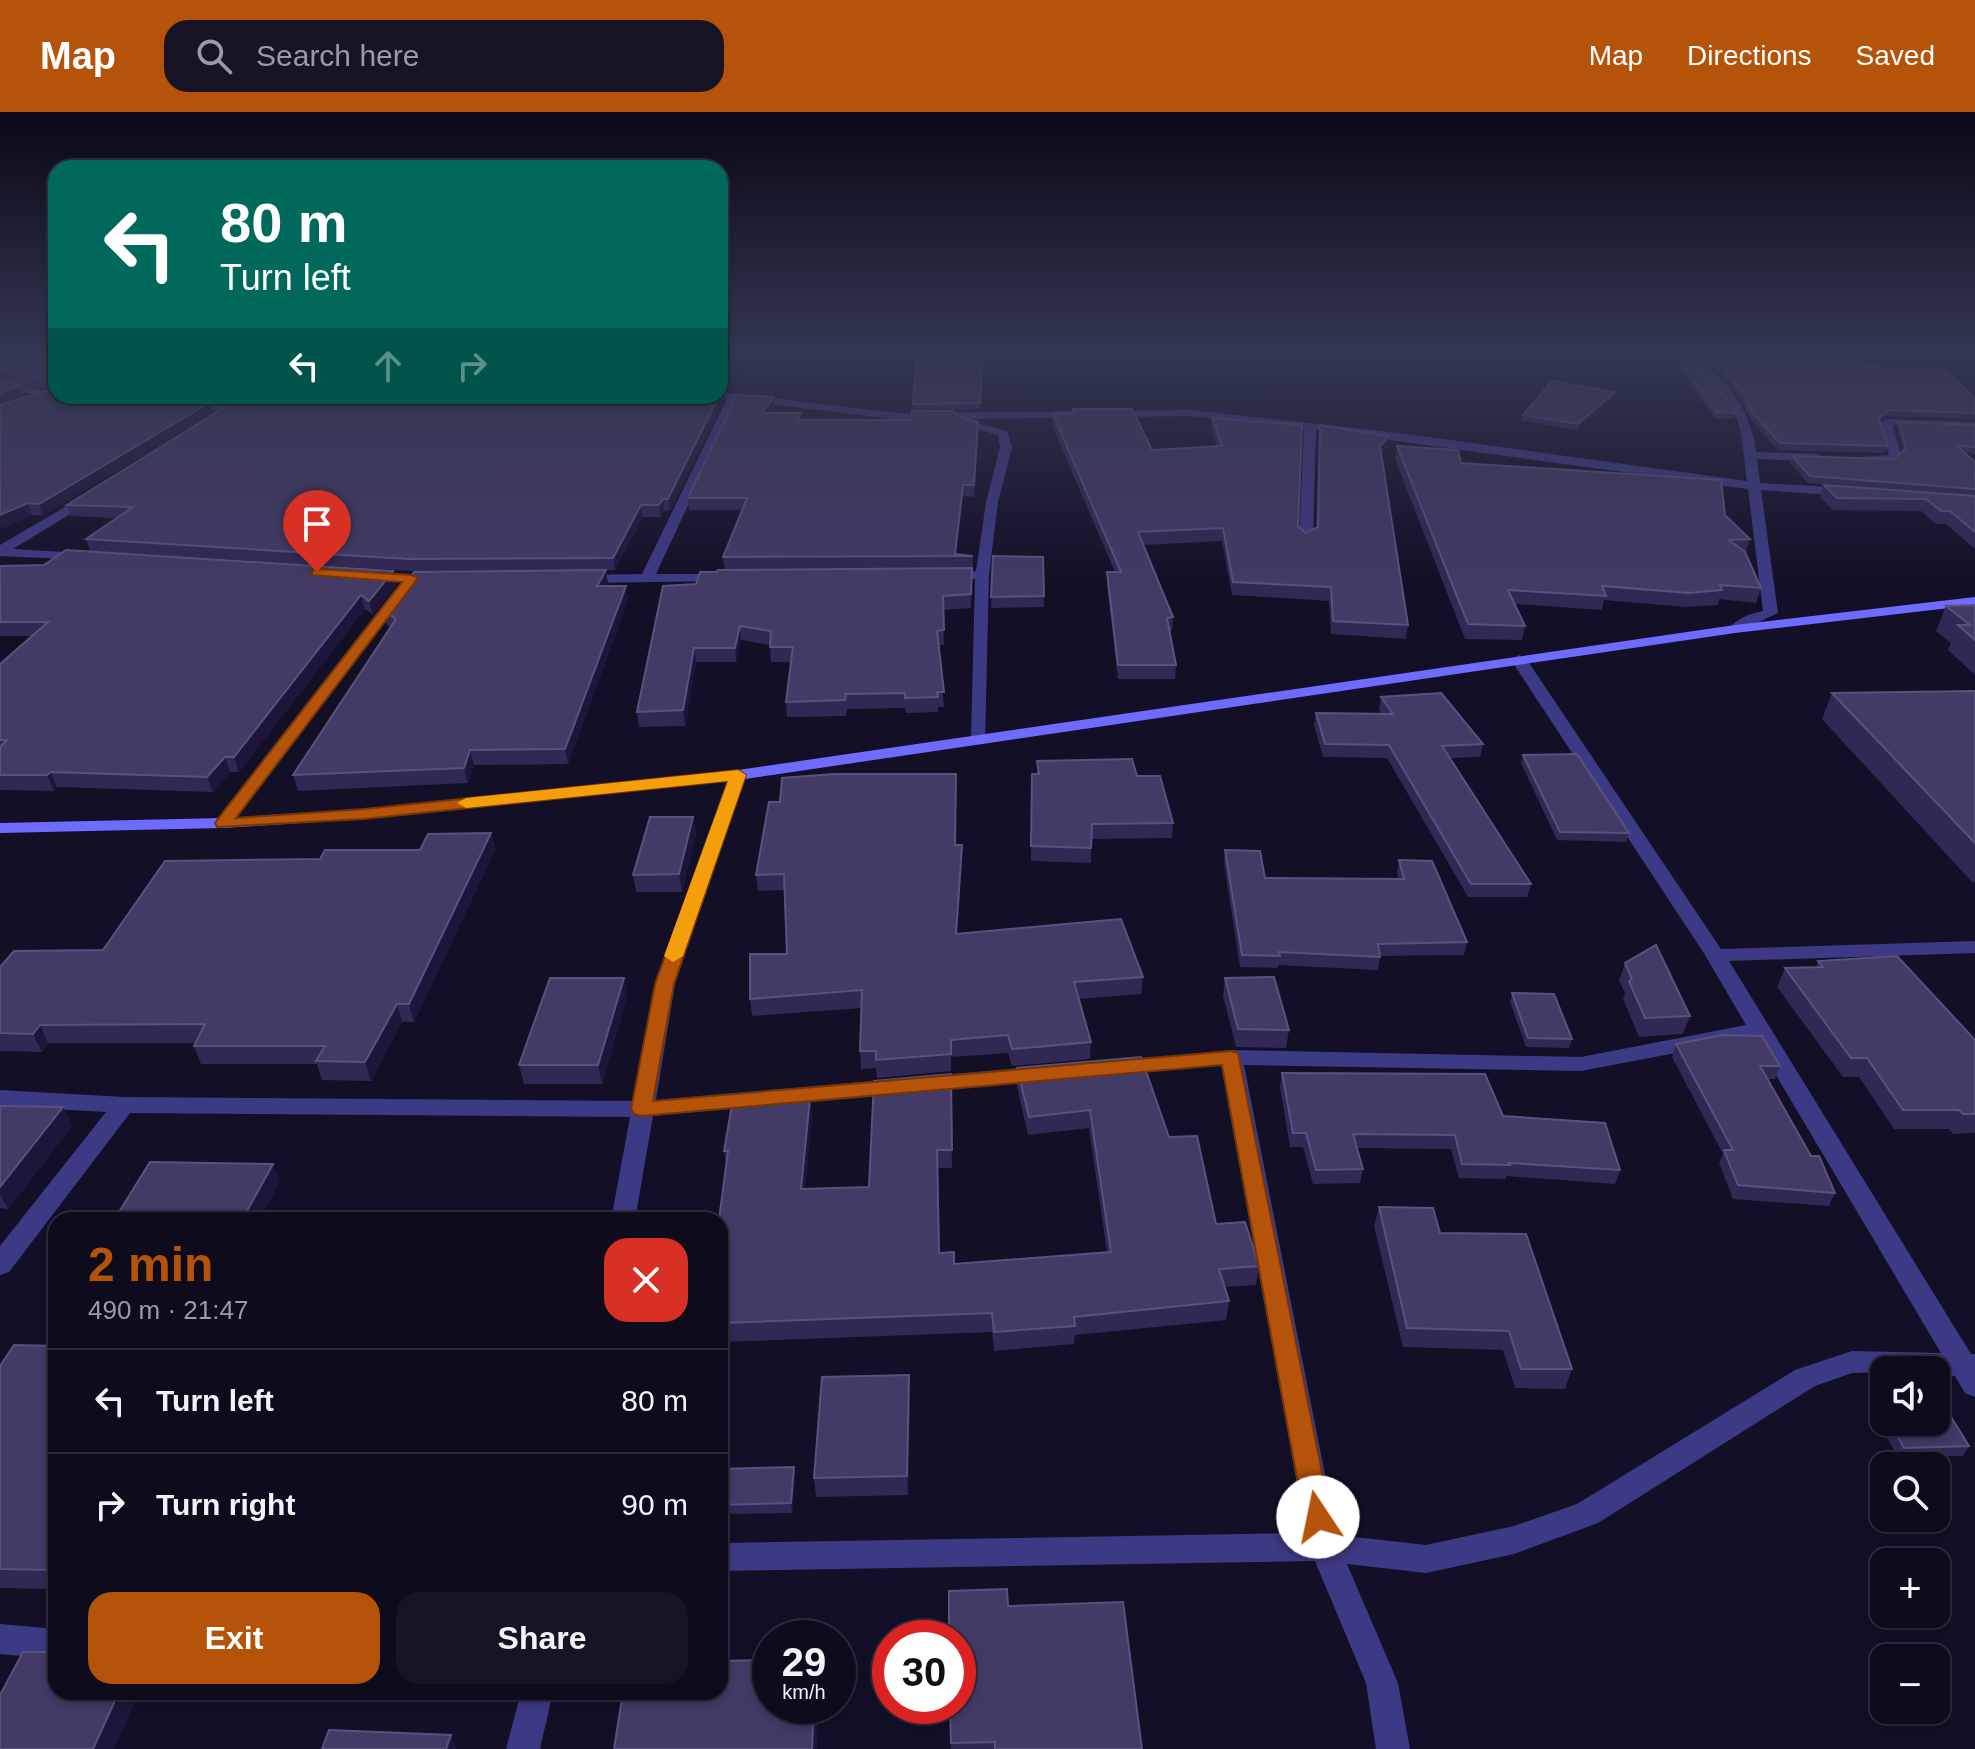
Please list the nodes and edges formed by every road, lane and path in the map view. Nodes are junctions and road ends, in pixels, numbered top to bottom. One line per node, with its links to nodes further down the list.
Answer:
1 (712, 429): 23 (street)
2 (989, 429): 17 (street)
3 (1310, 429): 13 (street)
4 (1342, 429): 10 (street)
5 (1748, 429): 7 (street)
6 (1888, 429): 9 (street)
7 (1750, 455): 8 (street); 10 (street)
8 (1837, 459)
9 (1851, 460)
10 (1754, 486): 12 (street); 25 (street)
11 (105, 487): 14 (street)
12 (1864, 494)
13 (1306, 539)
14 (0, 552): 15 (street)
15 (95, 558)
16 (348, 574): 19 (street)
17 (982, 575): 18 (street); 27 (street)
18 (934, 576)
19 (412, 578): 21 (street); 29 (street)
20 (743, 578): 23 (street)
21 (443, 579)
22 (569, 579): 23 (street)
23 (647, 579)
24 (1975, 601): 25 (main road)
25 (1735, 629): 26 (main road)
26 (1519, 660): 27 (main road); 32 (street)
27 (979, 737): 28 (main road)
28 (738, 775): 29 (main road); 39 (street)
29 (223, 823): 30 (main road)
30 (0, 828)
31 (1975, 947): 32 (street)
32 (1715, 955): 33 (street)
33 (1758, 1030): 34 (street); 42 (street)
34 (1231, 1057): 35 (street); 43 (street)
35 (1103, 1069)
36 (1071, 1071): 39 (street)
37 (0, 1098): 38 (street)
38 (124, 1105): 39 (street); 41 (street)
39 (641, 1109): 40 (street)
40 (624, 1212)
41 (0, 1265)
42 (1971, 1372): 43 (street)
43 (1324, 1547): 44 (street); 49 (street)
44 (728, 1557)
45 (0, 1639): 46 (street)
46 (48, 1643)
47 (535, 1700): 48 (street)
48 (523, 1749)
49 (1393, 1749)

